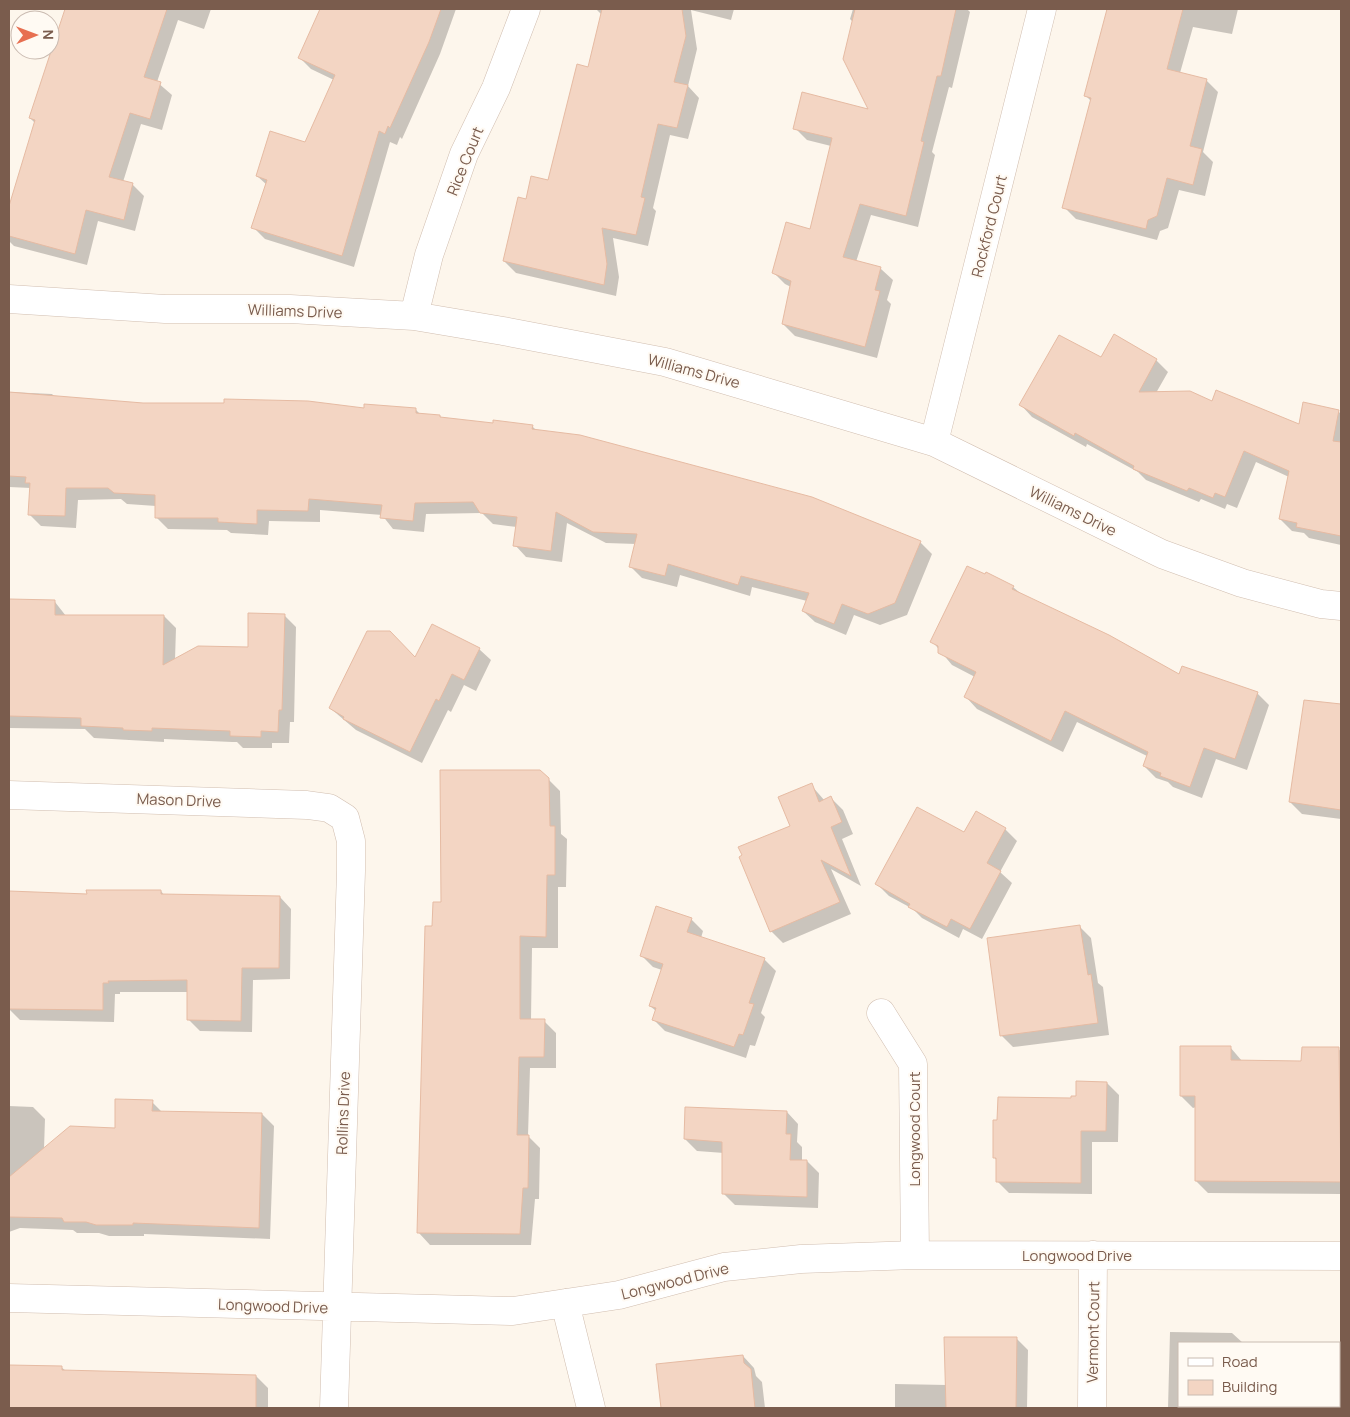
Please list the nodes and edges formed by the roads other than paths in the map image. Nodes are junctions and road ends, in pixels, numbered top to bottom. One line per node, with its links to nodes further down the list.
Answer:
1 (526, 9): 4 (street, Rice Court)
2 (1042, 9): 5 (street, Rockford Court)
3 (9, 299): 4 (street, Williams Drive)
4 (414, 316): 5 (street, Williams Drive)
5 (934, 442): 6 (street, Williams Drive)
6 (1341, 606)
7 (9, 795): 8 (street, Mason Drive)
8 (345, 818): 15 (street, Rollins Drive)
9 (881, 1013): 11 (street, Longwood Court)
10 (1094, 1255): 11 (street, Longwood Drive); 12 (street, Longwood Drive); 18 (street, Vermont Court)
11 (915, 1256): 14 (street, Longwood Drive)
12 (1341, 1256)
13 (9, 1298): 15 (street, Longwood Drive)
14 (565, 1303): 15 (street, Longwood Drive); 17 (street)
15 (337, 1308): 16 (street, Rollins Drive)
16 (334, 1408)
17 (591, 1408)
18 (1092, 1408)

